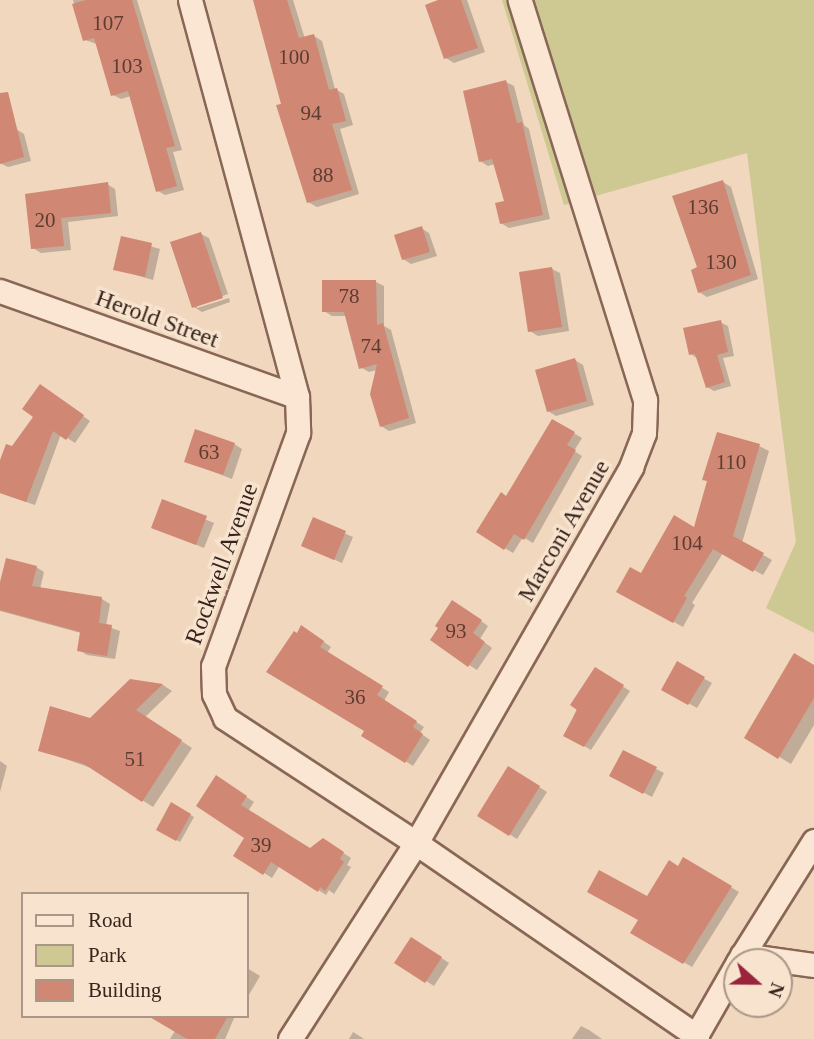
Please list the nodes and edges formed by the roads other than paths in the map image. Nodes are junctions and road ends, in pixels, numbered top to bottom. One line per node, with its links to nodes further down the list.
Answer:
1 (190, 0): 4 (street, Rockwell Avenue)
2 (520, 0): 6 (street, Marconi Avenue)
3 (0, 291): 4 (street, Herold Street)
4 (297, 397): 6 (street, Rockwell Avenue)
5 (814, 841): 7 (street)
6 (415, 843): 11 (street, Rockwell Avenue); 12 (street, Marconi Avenue)
7 (747, 948)
8 (793, 964): 9 (street)
9 (814, 965)
10 (723, 988): 11 (street)
11 (695, 1037)
12 (290, 1039)

